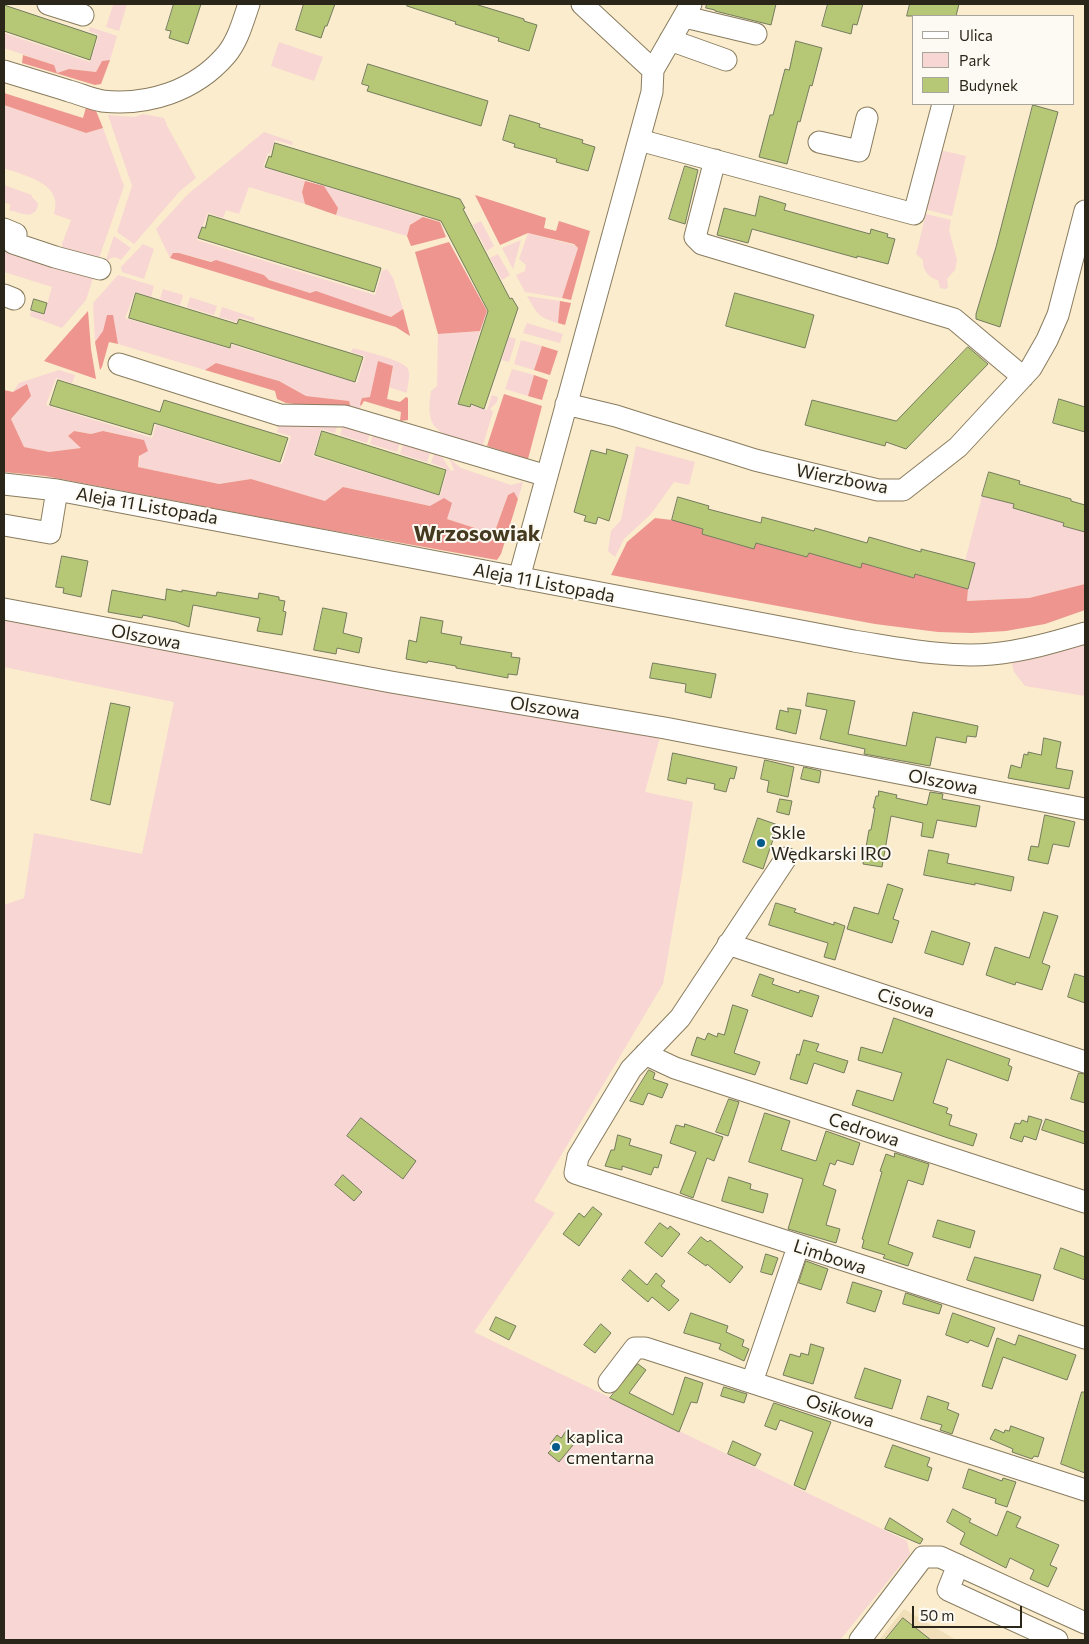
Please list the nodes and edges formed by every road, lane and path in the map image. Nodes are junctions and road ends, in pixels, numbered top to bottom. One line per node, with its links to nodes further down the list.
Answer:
1 (48, 4): 5 (street)
2 (249, 4): 10 (street)
3 (582, 4): 9 (street)
4 (688, 10): 6 (street); 7 (street)
5 (83, 15)
6 (756, 34)
7 (670, 40): 8 (street); 9 (street)
8 (726, 60)
9 (653, 70): 13 (street)
10 (4, 71)
11 (943, 105): 15 (street)
12 (867, 118): 14 (street)
13 (640, 140): 15 (street); 21 (street)
14 (819, 142)
15 (715, 160): 20 (street)
16 (1085, 211): 20 (street, Wierzbowa)
17 (8, 238): 18 (street)
18 (100, 269)
19 (119, 364): 22 (street)
20 (1023, 377): 21 (street, Wierzbowa)
21 (566, 404): 22 (street)
22 (547, 476): 26 (street)
23 (4, 484): 24 (street, Aleja 11 Listopada)
24 (57, 490): 25 (street); 26 (street, Aleja 11 Listopada)
25 (4, 525)
26 (519, 578): 28 (street, Aleja 11 Listopada)
27 (4, 609): 29 (street, Olszowa)
28 (1085, 633)
29 (1085, 809)
30 (786, 858): 31 (street)
31 (728, 944): 32 (street); 33 (street, Cisowa)
32 (645, 1054): 34 (street, Cedrowa); 35 (street, Limbowa)
33 (1085, 1062)
34 (1085, 1202)
35 (798, 1247): 36 (street, Limbowa); 38 (street)
36 (1085, 1338)
37 (610, 1382): 38 (street, Osikowa)
38 (752, 1382): 39 (street, Osikowa)
39 (1085, 1490)
40 (958, 1565): 41 (street); 42 (street); 43 (street)
41 (1085, 1623)
42 (860, 1640)
43 (1056, 1640)

